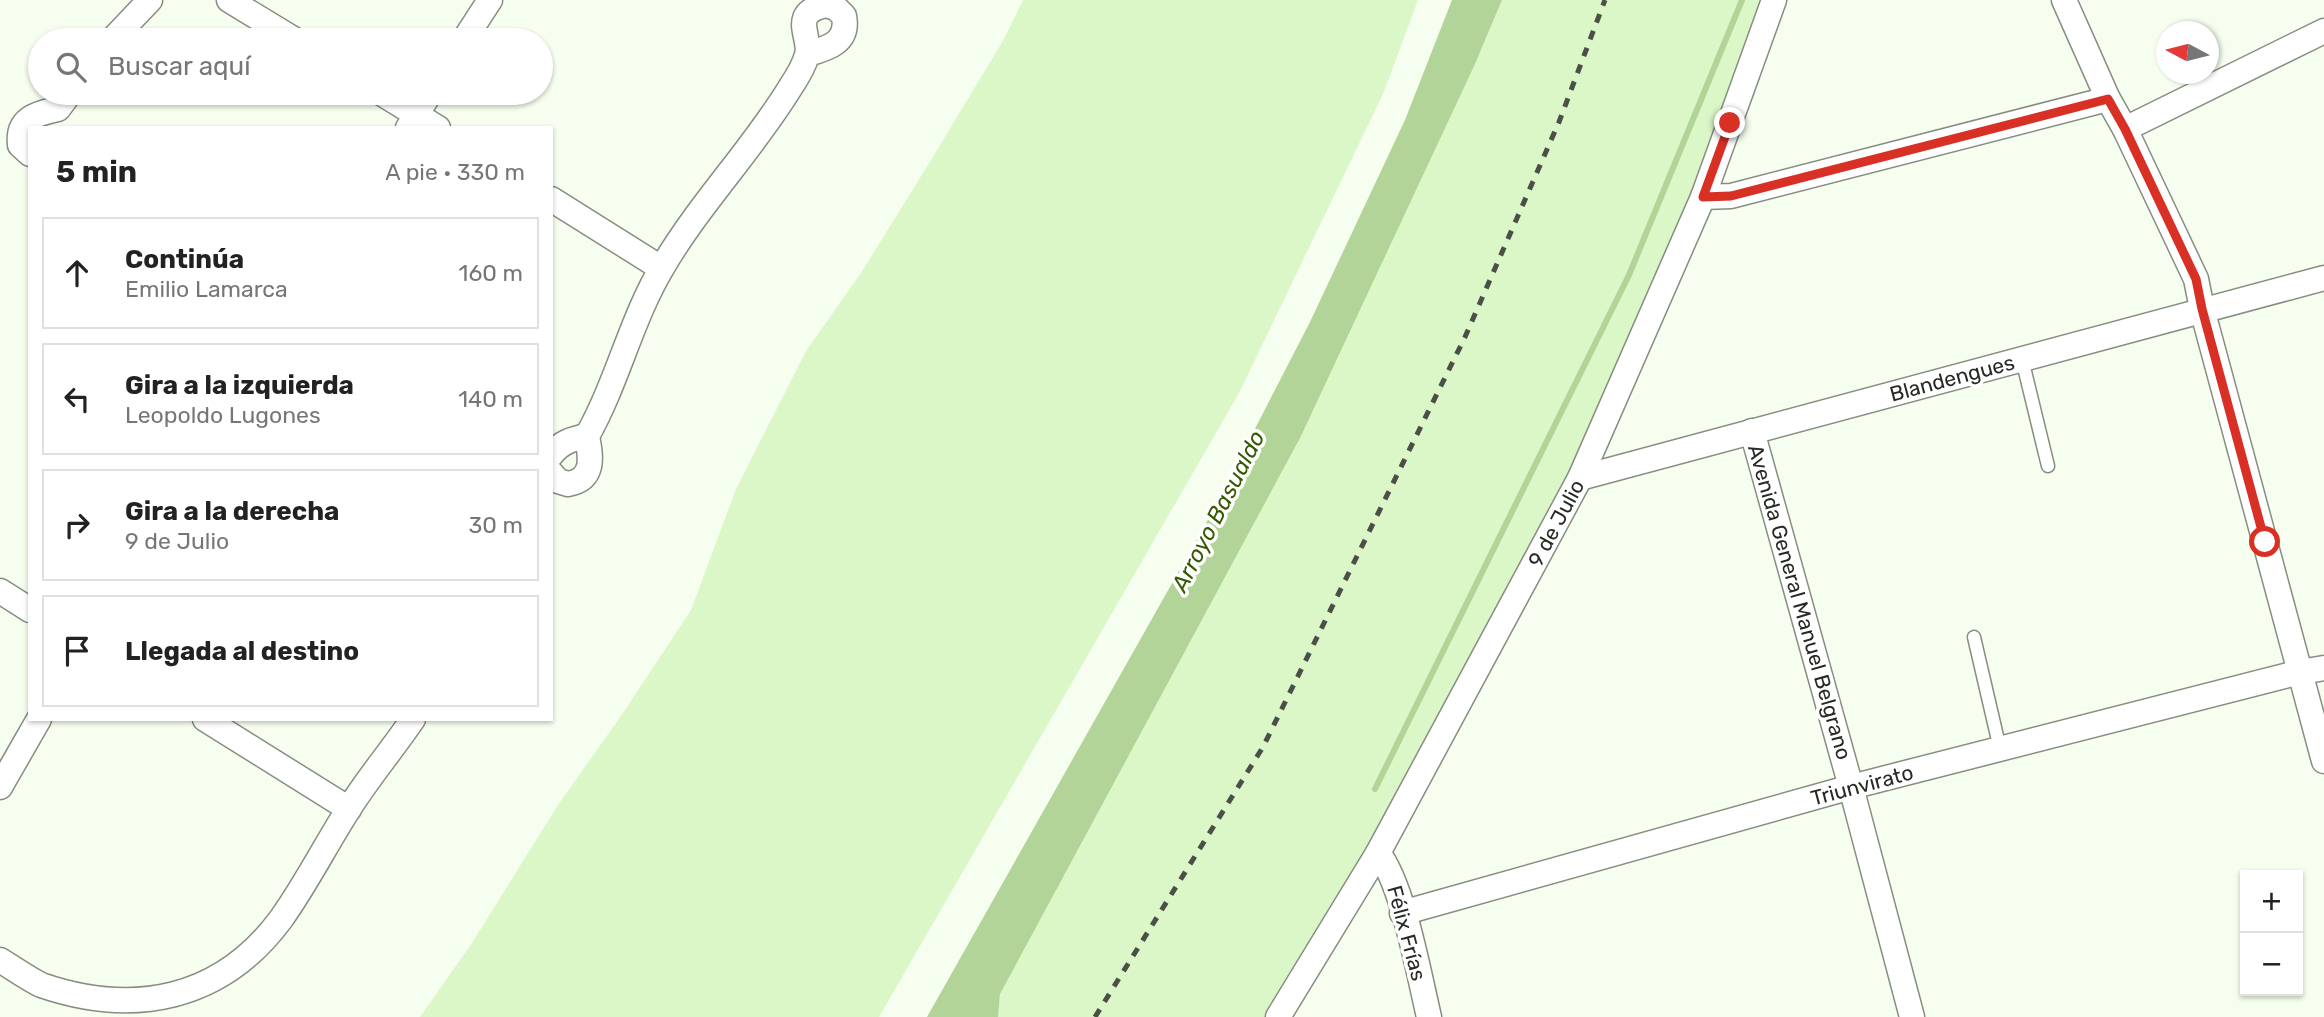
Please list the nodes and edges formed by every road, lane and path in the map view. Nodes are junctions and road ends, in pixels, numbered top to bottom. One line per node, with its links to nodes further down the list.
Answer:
1 (150, 0): 6 (street)
2 (229, 0): 7 (street)
3 (490, 0): 8 (street)
4 (1774, 0): 19 (street, 9 de Julio)
5 (2064, 0): 11 (street)
6 (123, 28)
7 (275, 28)
8 (472, 28)
9 (2324, 31): 17 (street)
10 (808, 54): 21 (street)
11 (2108, 99): 17 (street); 19 (street)
12 (394, 105): 15 (street)
13 (422, 105): 15 (street)
14 (63, 110): 18 (street)
15 (412, 121): 16 (street)
16 (431, 126)
17 (2125, 129): 23 (street)
18 (28, 152)
19 (1703, 197): 30 (street, 9 de Julio)
20 (553, 200): 21 (street)
21 (661, 268): 26 (street)
22 (2324, 278): 23 (street, Blandengues)
23 (2202, 309): 24 (street, Blandengues); 35 (street)
24 (2022, 359): 25 (street, Blandengues); 28 (lane)
25 (1752, 431): 30 (street, Blandengues); 42 (street, Avenida General Manuel Belgrano)
26 (587, 436): 27 (street); 29 (street)
27 (553, 452)
28 (2048, 466)
29 (553, 475)
30 (1580, 478): 44 (street, 9 de Julio)
31 (0, 591): 32 (street)
32 (28, 609)
33 (1974, 637): 39 (lane)
34 (2324, 668): 35 (street, Triunvirato)
35 (2300, 672): 39 (street, Triunvirato); 40 (street)
36 (38, 721): 41 (street)
37 (208, 721): 43 (street)
38 (412, 721): 43 (street)
39 (2000, 749): 42 (street, Triunvirato)
40 (2324, 761)
41 (0, 787)
42 (1851, 787): 45 (street, Triunvirato); 49 (street, Avenida General Manuel Belgrano)
43 (349, 808): 46 (street)
44 (1378, 853): 45 (street, Félix Frías); 47 (street, 9 de Julio)
45 (1402, 913): 48 (street, Félix Frías)
46 (0, 960)
47 (1278, 1017)
48 (1429, 1017)
49 (1912, 1017)

